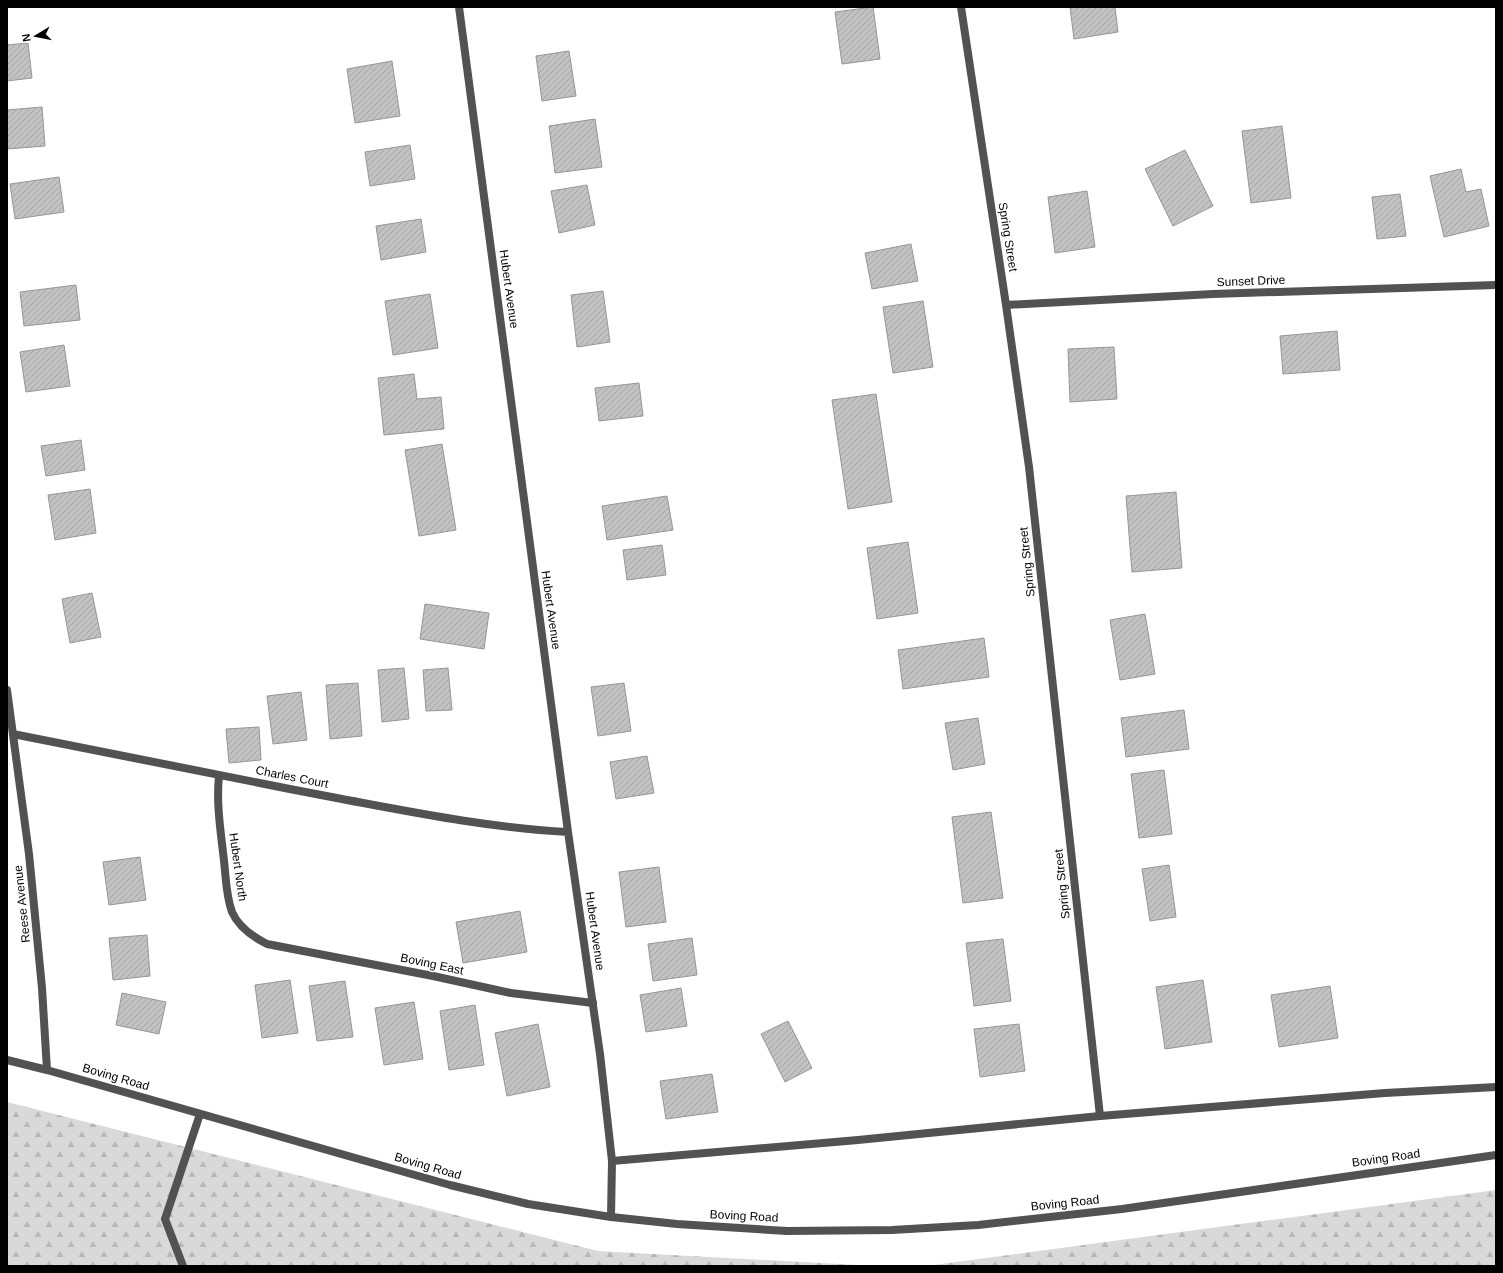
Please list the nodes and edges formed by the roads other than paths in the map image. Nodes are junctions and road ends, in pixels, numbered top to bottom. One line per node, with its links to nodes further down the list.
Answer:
1 (459, 7): 8 (street, Hubert Avenue)
2 (961, 7): 4 (street, Spring Street)
3 (1496, 284): 4 (street, Sunset Drive)
4 (1006, 305): 15 (street, Spring Street)
5 (7, 690): 6 (street, Reese Avenue)
6 (13, 734): 7 (street, Charles Court); 12 (street, Reese Avenue)
7 (219, 776): 8 (street, Charles Court); 9 (street, Hubert North)
8 (568, 832): 10 (street, Hubert Avenue)
9 (267, 944): 10 (street, Boving East)
10 (593, 1003): 17 (street, Hubert Avenue)
11 (7, 1060): 12 (street, Boving Road)
12 (47, 1070): 14 (street, Boving Road)
13 (1496, 1087): 15 (street)
14 (200, 1114): 18 (street, Boving Road); 19 (street)
15 (1100, 1116): 17 (street)
16 (1496, 1155): 18 (street, Boving Road)
17 (612, 1161): 18 (street, Hubert Avenue)
18 (610, 1217)
19 (183, 1266)

